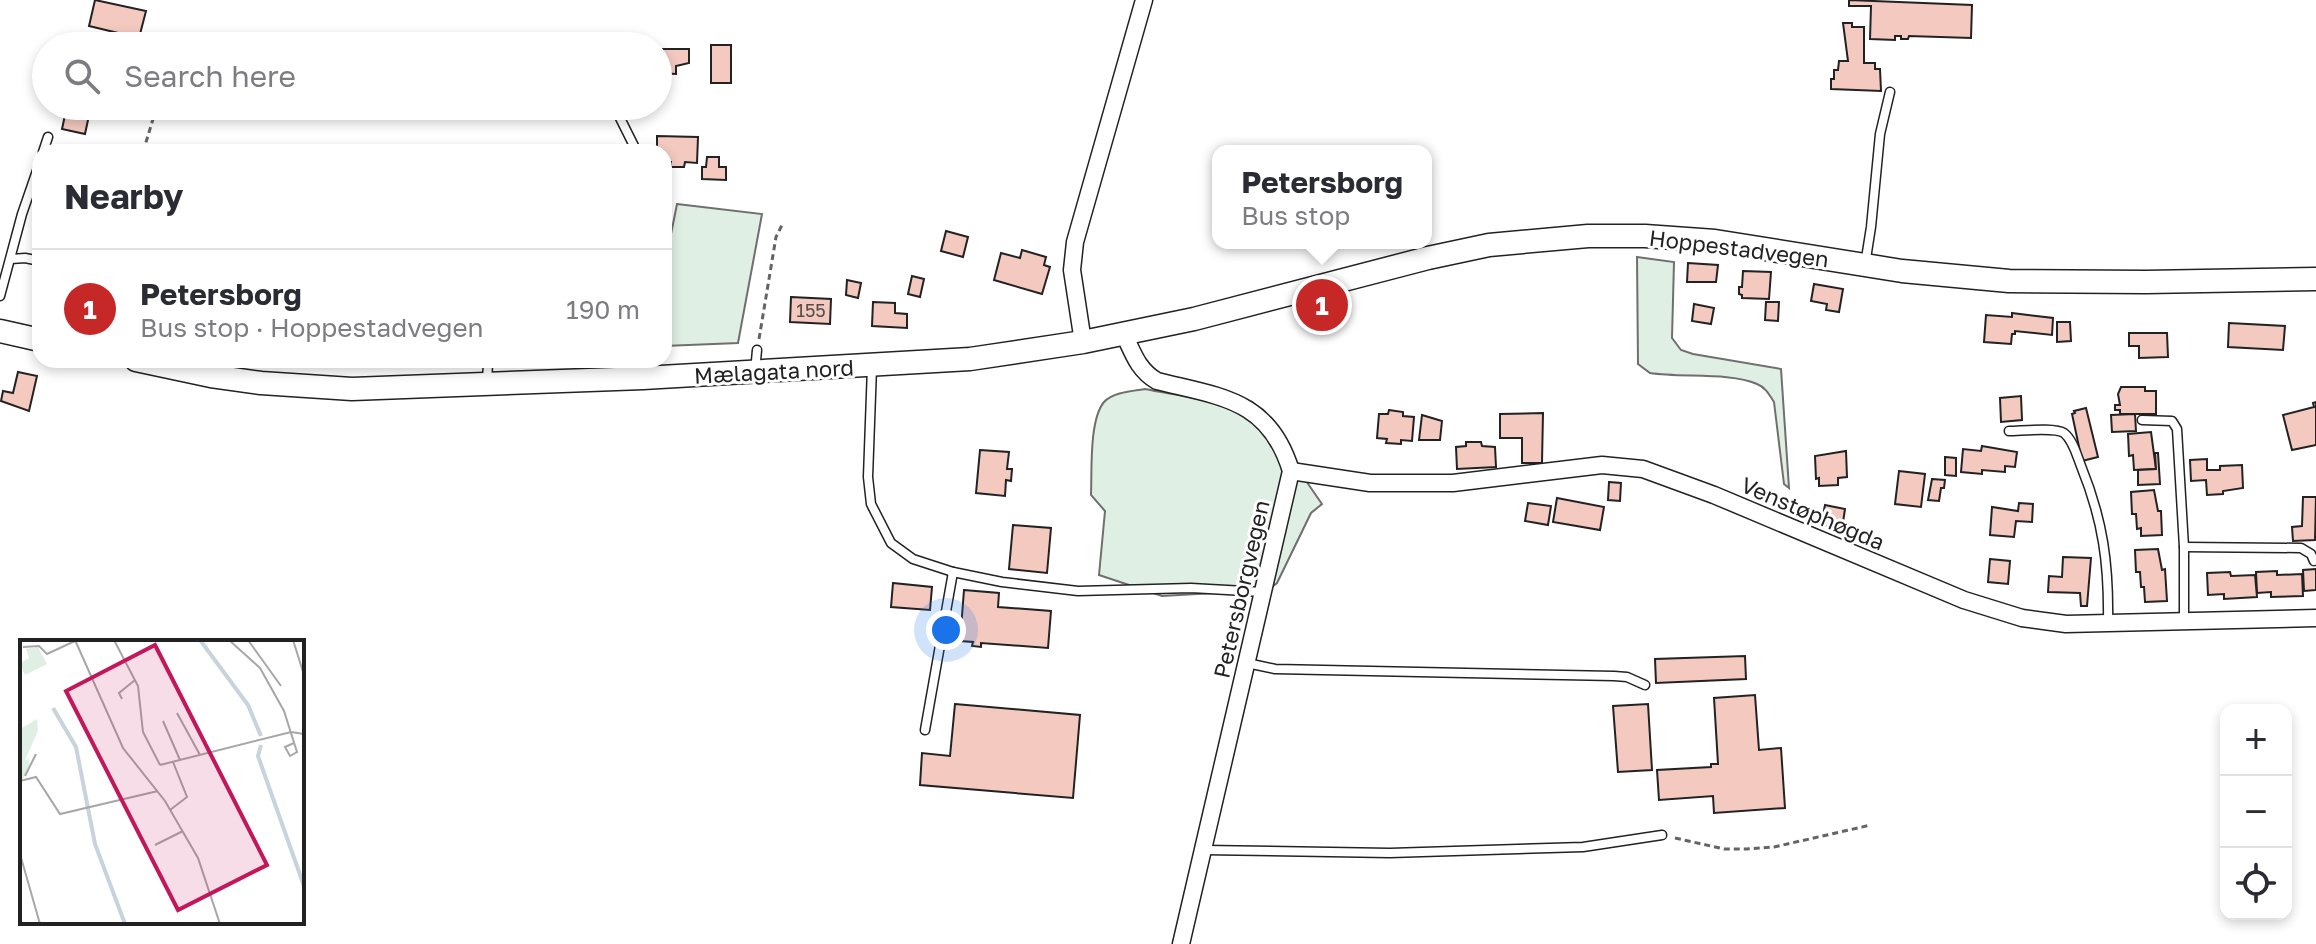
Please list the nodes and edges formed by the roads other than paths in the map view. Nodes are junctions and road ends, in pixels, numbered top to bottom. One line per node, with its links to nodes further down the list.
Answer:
1 (1144, 0): 16 (street)
2 (1890, 92): 10 (lane)
3 (621, 120): 6 (lane)
4 (48, 137): 5 (lane)
5 (46, 144)
6 (633, 144)
7 (32, 185): 8 (lane)
8 (11, 259): 9 (lane); 12 (lane)
9 (32, 260)
10 (1865, 265): 11 (main road, Hoppestadvegen); 14 (main road, Hoppestadvegen)
11 (2316, 279)
12 (0, 296)
13 (0, 331): 15 (main road)
14 (1124, 334): 16 (main road, Mælagata nord); 23 (street)
15 (32, 338)
16 (1083, 342): 17 (main road, Mælagata nord)
17 (872, 366): 18 (main road, Mælagata nord); 26 (lane)
18 (672, 367)
19 (174, 368): 20 (main road, Mælagata nord)
20 (642, 369)
21 (2142, 420): 24 (lane)
22 (2009, 431): 30 (lane)
23 (1291, 471): 27 (street, Petersborgvegen); 30 (street, Venstøphøgda)
24 (2184, 547): 25 (lane); 29 (lane)
25 (2314, 561)
26 (953, 572): 27 (lane); 33 (lane)
27 (1264, 592): 31 (street, Petersborgvegen)
28 (2316, 618): 29 (street, Venstøphøgda)
29 (2184, 622): 30 (street, Venstøphøgda)
30 (2108, 623)
31 (1246, 663): 32 (lane); 35 (street, Petersborgvegen)
32 (1645, 685)
33 (925, 730)
34 (1662, 835): 35 (lane)
35 (1203, 850): 36 (street, Petersborgvegen)
36 (1181, 944)

